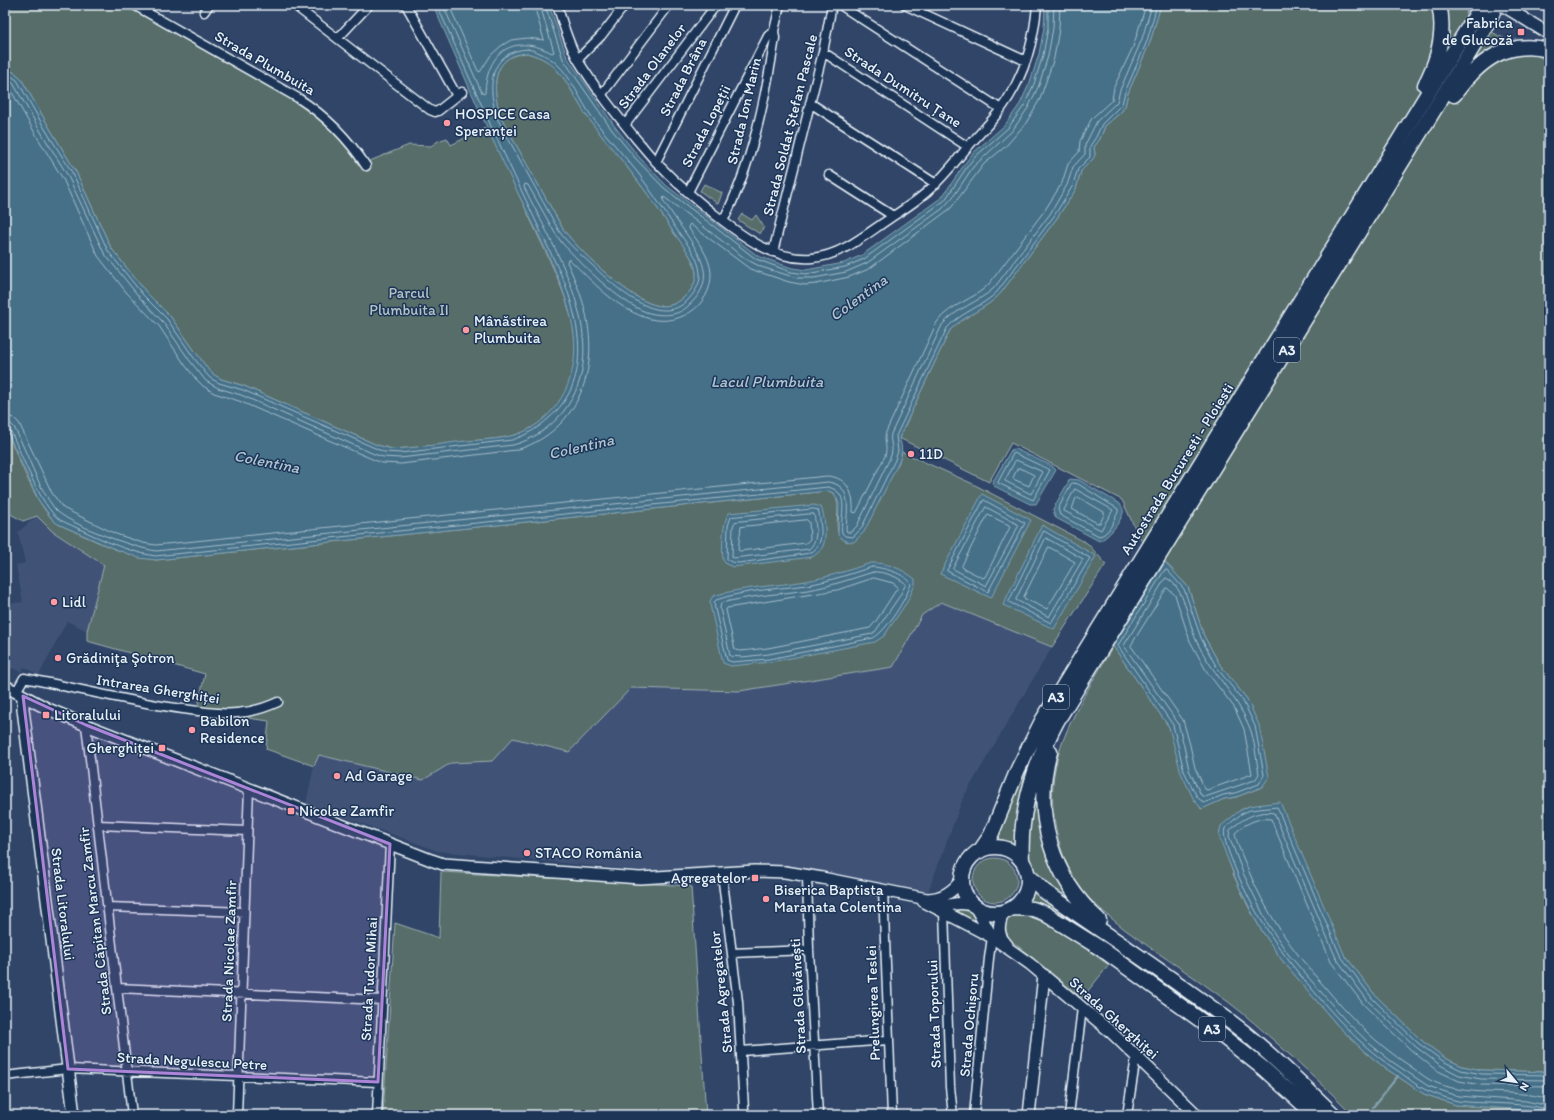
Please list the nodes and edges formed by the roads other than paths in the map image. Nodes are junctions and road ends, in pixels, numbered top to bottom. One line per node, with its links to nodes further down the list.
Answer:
1 (134, 5): 35 (street, Strada Plumbuita)
2 (294, 5): 21 (street)
3 (310, 5): 21 (street)
4 (369, 5): 24 (street)
5 (406, 5): 24 (street)
6 (557, 5): 27 (street)
7 (625, 5): 27 (street)
8 (669, 5): 29 (street)
9 (716, 5): 32 (street, Strada Olanelor)
10 (736, 5): 34 (street, Strada Brâna)
11 (780, 5): 22 (street, Strada Ion Marin)
12 (832, 5): 26 (street, Strada Soldat Ștefan Pascale)
13 (840, 5): 31 (street)
14 (906, 5): 20 (street)
15 (1037, 5): 28 (street)
16 (1439, 5): 40 (highway)
17 (1482, 5): 40 (highway, A3)
18 (1496, 5): 39 (highway, A3)
19 (1502, 5): 23 (main road)
20 (914, 7): 28 (street)
21 (304, 12): 24 (street)
22 (774, 31): 38 (street, Strada Lopeții); 42 (street, Strada Ion Marin)
23 (1549, 34)
24 (338, 38)
25 (1549, 50): 39 (highway)
26 (823, 52): 30 (street, Strada Soldat Ștefan Pascale); 33 (street, Strada Dumitru Țane)
27 (578, 59): 29 (street)
28 (1026, 61): 31 (street)
29 (602, 94): 32 (street)
30 (810, 103): 37 (street); 43 (street, Strada Soldat Ștefan Pascale)
31 (1001, 109): 33 (street)
32 (625, 125): 34 (street)
33 (968, 147): 37 (street)
34 (656, 162): 38 (street)
35 (366, 166)
36 (829, 175): 41 (street)
37 (936, 184): 41 (street)
38 (688, 192): 42 (street)
39 (1378, 201): 44 (highway, Autostrada Bucuresti - Ploiesti / A3)
40 (1355, 211): 44 (highway, Autostrada Bucuresti - Ploiesti / A3)
41 (893, 216): 43 (street)
42 (723, 221): 43 (street)
43 (774, 252)
44 (1190, 495): 45 (highway, Autostrada Bucuresti - Ploiesti / A3)
45 (1090, 654): 47 (highway, A3); 55 (highway, Autostrada Bucuresti - Ploiesti / A3)
46 (5, 686): 48 (main road, Strada Gherghiței)
47 (1074, 692): 56 (highway, A3); 73 (highway)
48 (20, 694): 49 (street, Intrarea Gherghiței); 50 (main road, Strada Gherghiței); 83 (main road, Strada Litoralului)
49 (278, 702)
50 (86, 724): 51 (main road, Strada Gherghiței); 52 (street, Strada Căpitan Marcu Zamfir)
51 (248, 788): 53 (street, Strada Nicolae Zamfir); 54 (main road, Strada Gherghiței)
52 (98, 825): 53 (street); 64 (street, Strada Căpitan Marcu Zamfir)
53 (247, 831): 68 (street, Strada Nicolae Zamfir)
54 (390, 844): 57 (main road, Strada Gherghiței); 77 (street, Strada Tudor Mihai)
55 (980, 851): 56 (highway); 60 (highway, A3)
56 (1022, 860): 59 (highway, A3)
57 (722, 874): 58 (main road, Strada Gherghiței); 72 (street, Strada Agregatelor)
58 (807, 875): 61 (main road, Strada Gherghiței); 71 (street, Strada Glăvănești)
59 (1028, 875): 67 (highway); 73 (highway, A3)
60 (962, 879): 62 (main road, Strada Gherghiței); 65 (highway)
61 (883, 890): 62 (main road, Strada Gherghiței); 79 (street, Prelungirea Teslei)
62 (919, 899): 63 (main road, Strada Gherghiței)
63 (934, 906): 65 (main road); 66 (main road, Strada Gherghiței)
64 (108, 907): 68 (street); 75 (street, Strada Căpitan Marcu Zamfir)
65 (974, 907): 67 (highway, A3); 69 (main road)
66 (944, 911): 69 (main road, Strada Gherghiței); 96 (street, Strada Toporului)
67 (1008, 911): 70 (main road, Strada Gherghiței); 102 (highway, A3)
68 (244, 912): 76 (street, Strada Nicolae Zamfir)
69 (992, 937): 70 (main road, Strada Gherghiței); 97 (street, Strada Ochișoru)
70 (1009, 947): 74 (main road, Strada Gherghiței)
71 (810, 950): 72 (street); 80 (street, Strada Glăvănești)
72 (732, 953): 81 (street, Strada Agregatelor)
73 (1141, 958): 103 (highway, A3)
74 (1044, 975): 78 (main road, Strada Gherghiței); 98 (main road)
75 (117, 988): 76 (street); 84 (street, Strada Căpitan Marcu Zamfir)
76 (241, 994): 77 (street); 86 (street, Strada Nicolae Zamfir)
77 (382, 1000): 87 (street, Strada Tudor Mihai)
78 (1082, 1008): 82 (main road, Strada Gherghiței); 99 (street)
79 (888, 1040): 80 (street); 95 (street, Prelungirea Teslei)
80 (815, 1046): 81 (street); 94 (street, Strada Glăvănești)
81 (741, 1051): 88 (street, Strada Agregatelor)
82 (1136, 1057): 89 (main road, Strada Gherghiței); 100 (street)
83 (68, 1069): 84 (street, Strada Negulescu Petre); 85 (street, Strada Negulescu Petre); 90 (main road, Strada Litoralului)
84 (127, 1072): 86 (street, Strada Negulescu Petre); 91 (street, Strada Căpitan Marcu Zamfir)
85 (5, 1076)
86 (238, 1077): 87 (street, Strada Negulescu Petre); 92 (street, Strada Nicolae Zamfir)
87 (378, 1082): 93 (street, Strada Tudor Mihai)
88 (744, 1109)
89 (1185, 1110): 101 (main road, Strada Gherghiței)
90 (74, 1115)
91 (132, 1115)
92 (237, 1115)
93 (377, 1115)
94 (818, 1115)
95 (892, 1115)
96 (952, 1115)
97 (974, 1115)
98 (1028, 1115)
99 (1069, 1115)
100 (1127, 1115)
101 (1197, 1115)
102 (1315, 1115)
103 (1334, 1115)

